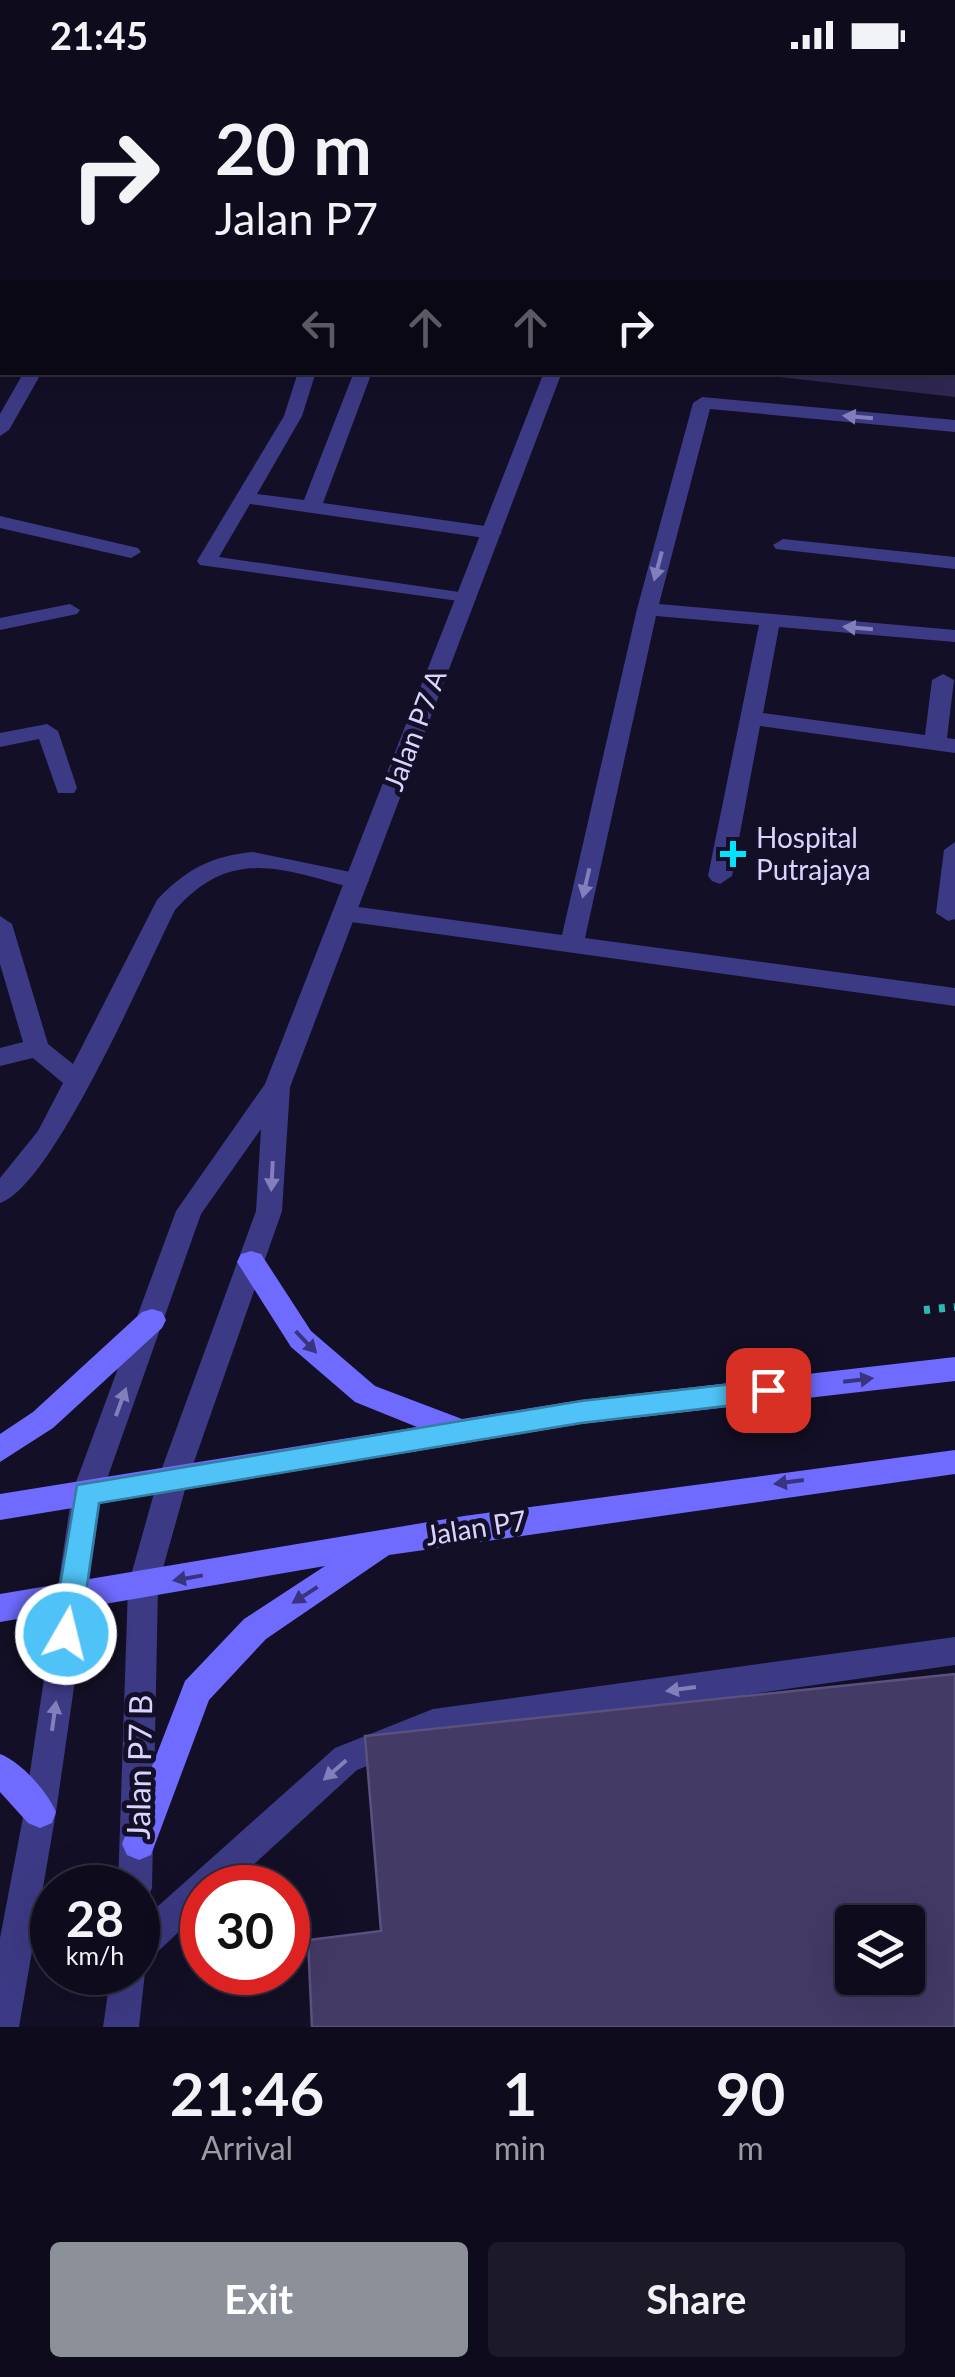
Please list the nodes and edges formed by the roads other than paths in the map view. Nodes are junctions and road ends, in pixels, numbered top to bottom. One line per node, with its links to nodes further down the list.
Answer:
1 (29, 375): 6 (street)
2 (306, 375): 7 (street)
3 (361, 375): 8 (street)
4 (553, 375): 10 (street, Jalan P7 A)
5 (955, 426): 15 (street, one-way to 15)
6 (0, 430)
7 (247, 498): 8 (street); 14 (street)
8 (311, 508): 10 (street)
9 (0, 522): 12 (street)
10 (492, 533): 14 (street, Jalan P7 A)
11 (783, 544): 13 (street)
12 (130, 552)
13 (955, 563)
14 (466, 599): 27 (street, Jalan P7 A)
15 (647, 608): 17 (street); 31 (street, one-way to 31)
16 (70, 610): 18 (street)
17 (770, 620): 19 (street, one-way to 17); 21 (street)
18 (0, 624)
19 (955, 636)
20 (943, 680): 23 (street)
21 (748, 718): 23 (street); 26 (street)
22 (0, 740): 24 (street)
23 (945, 745)
24 (66, 788)
25 (955, 850): 29 (street)
26 (720, 876)
27 (357, 880): 28 (street, Jalan P7 A); 36 (street)
28 (344, 914): 31 (street); 37 (street, Jalan P7 A)
29 (948, 914)
30 (0, 924): 32 (street)
31 (572, 944): 33 (street)
32 (6, 966): 34 (street)
33 (955, 997)
34 (37, 1048): 35 (street); 36 (street)
35 (0, 1057)
36 (77, 1081): 38 (street)
37 (277, 1086): 39 (street, Jalan P7 A, one-way to 39); 40 (street, Jalan P7 A)
38 (0, 1193)
39 (250, 1262): 42 (main road, one-way to 42); 45 (street, Jalan P7 A)
40 (152, 1320): 43 (main road); 46 (street, Jalan P7 A, one-way to 40)
41 (955, 1368): 42 (main road, one-way to 41)
42 (464, 1433): 45 (main road)
43 (0, 1450)
44 (955, 1462): 48 (main road, Jalan P7, one-way to 48)
45 (172, 1479): 46 (main road); 49 (street, Jalan P7 B)
46 (87, 1494): 47 (main road); 50 (street, Jalan P7 A)
47 (0, 1508)
48 (387, 1542): 49 (main road, Jalan P7, one-way to 49); 57 (main road, one-way to 57)
49 (143, 1586): 50 (main road, Jalan P7); 57 (street, Jalan P7 B)
50 (71, 1598): 51 (main road, Jalan P7); 56 (street, one-way to 50)
51 (0, 1608)
52 (955, 1651): 53 (street)
53 (778, 1676): 54 (street); 59 (street, one-way to 59)
54 (788, 1714)
55 (0, 1769): 56 (main road)
56 (40, 1812): 63 (street)
57 (139, 1844): 58 (street, Jalan P7 B)
58 (137, 1865)
59 (228, 1865)
60 (180, 1909): 61 (street)
61 (160, 1927)
62 (125, 1995): 64 (street)
63 (0, 2027)
64 (121, 2027)

